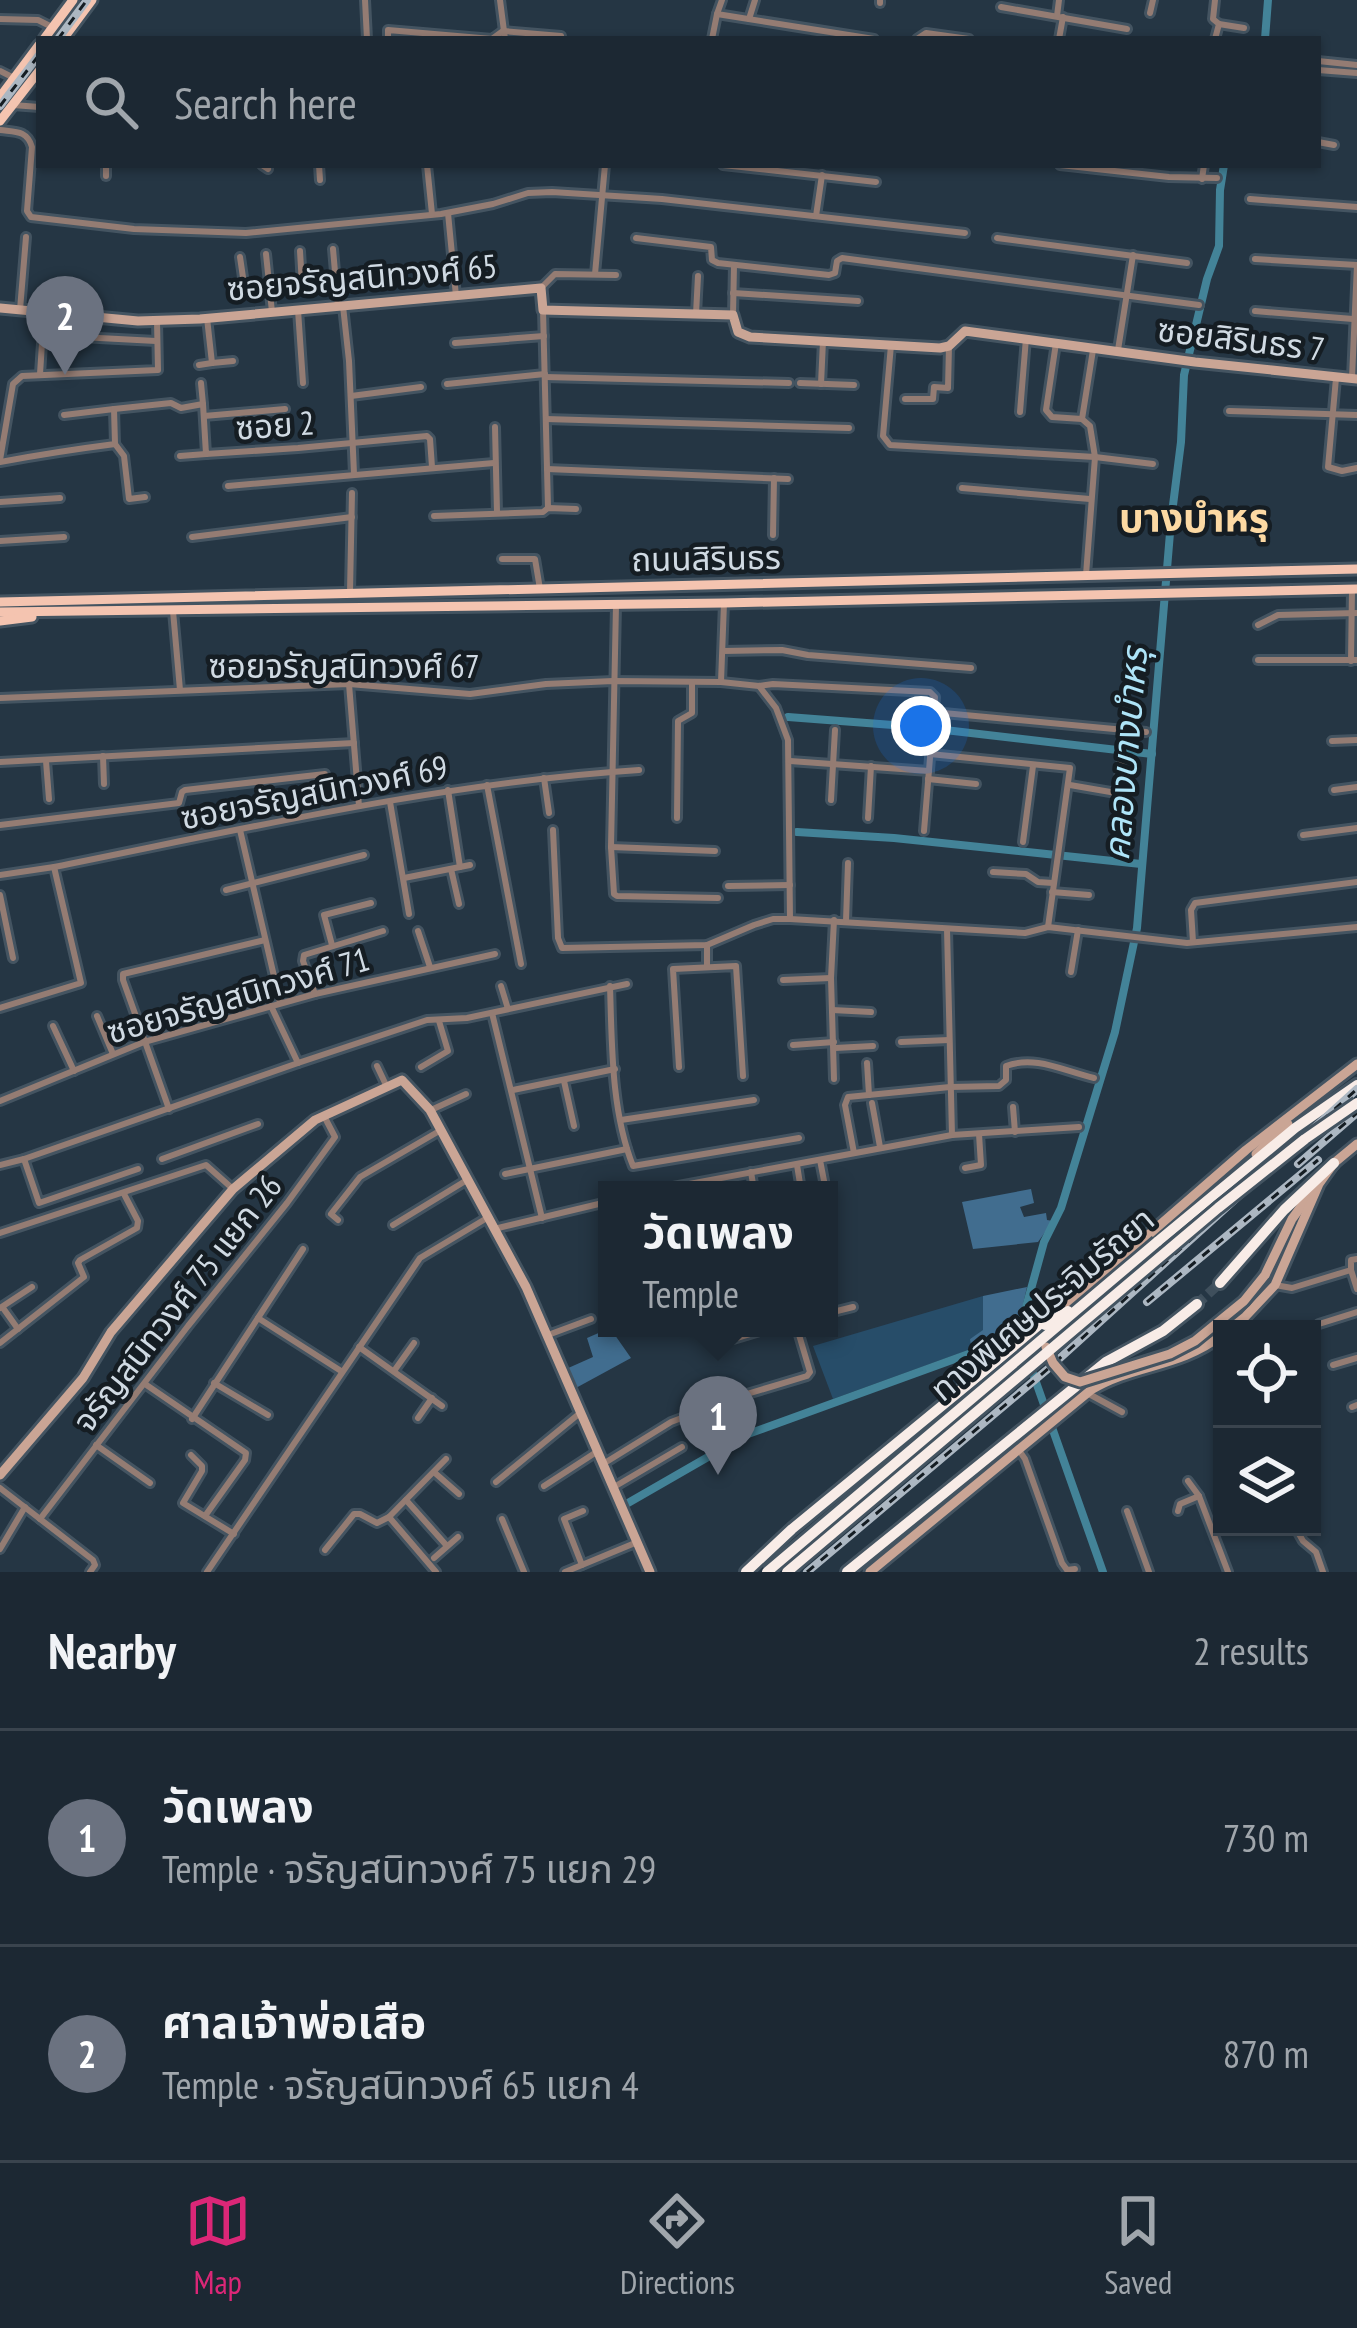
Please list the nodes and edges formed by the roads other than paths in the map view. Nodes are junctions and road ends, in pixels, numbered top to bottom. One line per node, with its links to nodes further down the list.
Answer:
1 (73, 0): 17 (main road)
2 (92, 0): 22 (main road)
3 (364, 0): 23 (street)
4 (500, 0): 20 (street)
5 (722, 0): 12 (street)
6 (755, 0): 14 (street)
7 (1059, 0): 13 (street)
8 (1153, 0): 11 (street)
9 (1215, 0): 16 (street)
10 (1001, 7): 13 (street)
11 (1150, 13)
12 (717, 14): 14 (street); 27 (street)
13 (1060, 17): 19 (street); 29 (street)
14 (749, 19): 28 (street)
15 (0, 20): 17 (street)
16 (1219, 24): 18 (street); 30 (street)
17 (52, 28): 21 (main road)
18 (1244, 28)
19 (1126, 29)
20 (504, 35): 26 (street)
21 (46, 36)
22 (65, 36)
23 (367, 36)
24 (388, 36): 25 (street)
25 (457, 36)
26 (561, 36)
27 (713, 36)
28 (855, 36)
29 (1059, 36)
30 (1216, 36)
31 (36, 49): 37 (main road)
32 (1321, 62): 33 (street)
33 (1357, 69): 34 (street)
34 (1321, 70)
35 (0, 71): 37 (street)
36 (36, 75): 39 (main road)
37 (14, 78): 38 (main road)
38 (0, 97)
39 (13, 105): 40 (street); 41 (main road)
40 (36, 107)
41 (0, 121)
42 (0, 130): 45 (street)
43 (1321, 143): 44 (street)
44 (1334, 145)
45 (35, 147): 63 (street)
46 (106, 168): 53 (street)
47 (319, 168): 57 (street)
48 (427, 168): 63 (street)
49 (605, 168): 59 (street)
50 (750, 168): 54 (street)
51 (1093, 168): 55 (street)
52 (1204, 168): 55 (street)
53 (106, 176)
54 (822, 176): 58 (street); 64 (street)
55 (1202, 178): 56 (street)
56 (1216, 178)
57 (320, 180)
58 (876, 182)
59 (604, 196): 62 (street); 64 (street); 78 (street)
60 (1250, 199): 61 (street)
61 (1357, 207)
62 (448, 213): 63 (street); 86 (street)
63 (432, 214)
64 (816, 217): 65 (street)
65 (965, 233)
66 (26, 237): 92 (street)
67 (636, 238): 76 (street)
68 (997, 238): 72 (street)
69 (333, 248): 81 (street)
70 (300, 251): 82 (street)
71 (266, 254): 83 (street)
72 (1133, 255): 75 (street); 87 (street)
73 (240, 256): 83 (street)
74 (1255, 260): 77 (street)
75 (1187, 263)
76 (734, 265): 85 (street); 87 (street)
77 (1357, 265): 102 (street)
78 (595, 274): 79 (street); 84 (street)
79 (616, 275)
80 (698, 276): 98 (street)
81 (336, 282): 82 (street); 90 (street)
82 (302, 285): 83 (street)
83 (269, 288): 96 (street)
84 (541, 288): 86 (street, ซอยจรัญสนิทวงศ์ 65); 94 (street, ซอยจรัญสนิทวงศ์ 65)
85 (733, 293): 88 (street); 99 (street)
86 (456, 296): 90 (street, ซอยจรัญสนิทวงศ์ 65)
87 (1127, 296): 89 (street); 115 (street)
88 (857, 301)
89 (1199, 305)
90 (340, 306): 93 (street, ซอยจรัญสนิทวงศ์ 65); 131 (street)
91 (0, 308): 92 (street, ซอยจรัญสนิทวงศ์ 65)
92 (20, 310): 97 (street, ซอยจรัญสนิทวงศ์ 65)
93 (298, 310): 96 (street, ซอยจรัญสนิทวงศ์ 65); 124 (street)
94 (543, 310): 98 (street); 105 (street)
95 (1255, 311): 102 (street)
96 (272, 312): 101 (street, ซอยจรัญสนิทวงศ์ 65)
97 (44, 314): 100 (street, ซอยจรัญสนิทวงศ์ 65); 104 (street)
98 (696, 314): 99 (street)
99 (733, 315): 108 (street)
100 (94, 317): 103 (street, ซอยจรัญสนิทวงศ์ 65); 107 (street)
101 (207, 318): 103 (street, ซอยจรัญสนิทวงศ์ 65); 117 (street)
102 (1356, 319): 122 (street)
103 (157, 321): 109 (street)
104 (43, 335): 107 (street); 119 (street)
105 (544, 336): 110 (street); 120 (street)
106 (1026, 338): 111 (street); 113 (street); 137 (street)
107 (94, 339): 109 (street)
108 (823, 340): 112 (street); 128 (street)
109 (156, 341): 119 (street)
110 (455, 343)
111 (1055, 343): 114 (street); 143 (street)
112 (891, 345): 113 (street); 150 (street)
113 (949, 346): 132 (street)
114 (1094, 347): 115 (street); 143 (street)
115 (1118, 350): 121 (street, ซอยสิรินธร 7)
116 (233, 361): 117 (street)
117 (212, 363): 118 (street)
118 (199, 365)
119 (40, 374): 151 (street)
120 (545, 376): 125 (street); 127 (street); 142 (street)
121 (1336, 378): 122 (street, ซอยสิรินธร 7); 138 (street)
122 (1354, 379)
123 (201, 383): 133 (street)
124 (303, 383)
125 (788, 383)
126 (800, 383): 128 (street)
127 (447, 384)
128 (821, 384): 129 (street)
129 (854, 385)
130 (422, 387): 131 (street)
131 (350, 396): 147 (street)
132 (905, 399)
133 (203, 404): 134 (street, ซอย 2); 141 (street, ซอย 2)
134 (114, 409): 140 (street, ซอย 2); 146 (street)
135 (285, 410): 141 (street)
136 (1229, 411): 138 (street)
137 (1020, 412)
138 (1333, 414): 139 (street); 155 (street)
139 (1357, 415)
140 (64, 416)
141 (204, 416): 148 (street, ซอย 2)
142 (546, 419): 145 (street); 156 (street)
143 (1082, 419): 150 (street)
144 (495, 427): 152 (street)
145 (849, 428)
146 (115, 444): 151 (street); 163 (street)
147 (352, 444): 148 (street, ซอย 2); 154 (street, ซอย 2); 157 (street)
148 (206, 454): 149 (street)
149 (180, 456)
150 (1095, 457): 153 (street); 165 (street)
151 (0, 461)
152 (494, 463): 154 (street); 169 (street)
153 (1154, 464)
154 (432, 467): 157 (street)
155 (1357, 468)
156 (548, 469): 158 (street); 167 (street)
157 (354, 474): 160 (street)
158 (774, 478): 159 (street); 172 (street)
159 (788, 479)
160 (228, 486)
161 (962, 488): 165 (street)
162 (352, 493): 171 (street)
163 (145, 497)
164 (60, 498): 166 (street)
165 (1091, 500): 178 (street)
166 (0, 502)
167 (548, 508): 168 (street); 169 (street)
168 (576, 509)
169 (497, 512): 170 (street)
170 (434, 516)
171 (352, 517): 174 (street); 183 (street)
172 (773, 535)
173 (64, 537): 175 (street)
174 (192, 537)
175 (0, 542)
176 (502, 559): 182 (street)
177 (1357, 569): 178 (main road, ถนนสิรินธร)
178 (1086, 575): 179 (main road, ถนนสิรินธร)
179 (812, 582): 180 (main road, ถนนสิรินธร); 186 (main road)
180 (797, 583): 182 (main road, ถนนสิรินธร); 185 (main road)
181 (1354, 589): 186 (main road, ถนนสิรินธร); 190 (street)
182 (540, 590): 183 (main road, ถนนสิรินธร)
183 (350, 594): 184 (main road, ถนนสิรินธร)
184 (0, 599)
185 (796, 601): 186 (main road, ถนนสิรินธร); 187 (main road, ถนนสิรินธร)
186 (810, 601)
187 (724, 603): 188 (main road, ถนนสิรินธร); 193 (street)
188 (616, 604): 189 (main road, ถนนสิรินธร); 197 (street)
189 (173, 611): 191 (main road, ถนนสิรินธร); 202 (street)
190 (1354, 613): 192 (street); 195 (street)
191 (0, 616)
192 (1258, 625)
193 (722, 651): 196 (street); 199 (street)
194 (1258, 660): 195 (street)
195 (1354, 660)
196 (970, 668)
197 (613, 681): 198 (street, ซอยจรัญสนิทวงศ์ 67); 200 (street, ซอยจรัญสนิทวงศ์ 67); 220 (street)
198 (692, 682): 199 (street, ซอยจรัญสนิทวงศ์ 67); 237 (street)
199 (721, 682): 201 (street, ซอยจรัญสนิทวงศ์ 67)
200 (349, 684): 202 (street, ซอยจรัญสนิทวงศ์ 67); 209 (street)
201 (759, 686): 204 (street, ซอยจรัญสนิทวงศ์ 67); 214 (street)
202 (180, 690): 203 (street, ซอยจรัญสนิทวงศ์ 67)
203 (0, 698)
204 (933, 712): 206 (street); 210 (street)
205 (835, 730): 216 (street)
206 (1146, 732)
207 (1357, 740): 208 (street)
208 (1332, 741)
209 (353, 743): 211 (street); 235 (street)
210 (930, 754): 218 (street); 222 (street)
211 (103, 756): 212 (street); 224 (street)
212 (46, 759): 215 (street); 232 (street)
213 (1122, 760): 231 (street)
214 (790, 761): 216 (street); 259 (street)
215 (0, 762)
216 (833, 763): 217 (street); 233 (street)
217 (871, 766): 222 (street); 238 (street)
218 (1033, 766): 227 (street); 245 (street)
219 (639, 770): 220 (street, ซอยจรัญสนิทวงศ์ 69)
220 (614, 771): 223 (street, ซอยจรัญสนิทวงศ์ 69); 247 (street)
221 (325, 774): 239 (street)
222 (929, 775): 225 (street); 243 (street)
223 (544, 778): 226 (street, ซอยจรัญสนิทวงศ์ 69); 236 (street)
224 (104, 784)
225 (976, 784)
226 (487, 785): 229 (street, ซอยจรัญสนิทวงศ์ 69); 284 (street)
227 (1069, 785): 231 (street); 257 (street)
228 (1357, 787): 230 (street)
229 (448, 790): 234 (street, ซอยจรัญสนิทวงศ์ 69); 252 (street)
230 (1334, 790)
231 (1117, 791): 246 (street)
232 (49, 799)
233 (831, 800)
234 (390, 802): 235 (street, ซอยจรัญสนิทวงศ์ 69); 255 (street)
235 (359, 806): 241 (street, ซอยจรัญสนิทวงศ์ 69)
236 (549, 813)
237 (677, 818)
238 (868, 818)
239 (0, 825)
240 (1357, 828): 244 (street)
241 (240, 830): 251 (street, ซอยจรัญสนิทวงศ์ 69); 258 (street)
242 (553, 830): 281 (street)
243 (924, 830)
244 (1303, 835)
245 (1023, 842)
246 (1116, 845)
247 (611, 847): 248 (street); 265 (street)
248 (715, 851)
249 (364, 855): 258 (street)
250 (848, 862): 271 (street)
251 (53, 867): 254 (street, ซอยจรัญสนิทวงศ์ 69); 296 (street)
252 (461, 867): 255 (street); 267 (street)
253 (993, 872): 257 (street)
254 (0, 874)
255 (404, 878): 268 (street)
256 (1357, 882): 279 (street)
257 (1053, 883): 262 (street)
258 (253, 884): 261 (street); 278 (street)
259 (790, 885): 260 (street); 269 (street)
260 (728, 886)
261 (226, 890)
262 (1052, 892): 263 (street); 272 (street)
263 (1089, 895)
264 (0, 896): 283 (street)
265 (718, 898)
266 (371, 902): 280 (street)
267 (459, 904)
268 (409, 914)
269 (790, 919): 270 (street); 281 (street)
270 (834, 920): 271 (street); 288 (street)
271 (846, 921): 274 (street)
272 (1048, 927): 274 (street); 275 (street)
273 (1357, 927): 279 (street)
274 (947, 928): 304 (street)
275 (1078, 930): 279 (street); 287 (street)
276 (383, 931): 280 (street)
277 (418, 931): 286 (street)
278 (265, 940): 294 (street); 305 (street)
279 (1193, 942)
280 (332, 945): 293 (street)
281 (707, 945): 285 (street)
282 (495, 954): 286 (street, ซอยจรัญสนิทวงศ์ 71)
283 (13, 958)
284 (521, 964)
285 (706, 967): 316 (street); 319 (street)
286 (430, 968): 293 (street, ซอยจรัญสนิทวงศ์ 71)
287 (1071, 972)
288 (832, 978): 289 (street); 298 (street)
289 (783, 980)
290 (627, 984): 292 (street)
291 (501, 986): 297 (street)
292 (610, 986): 297 (street); 317 (street)
293 (315, 994): 294 (street, ซอยจรัญสนิทวงศ์ 71)
294 (280, 1003): 295 (street, ซอยจรัญสนิทวงศ์ 71)
295 (271, 1006): 305 (street, ซอยจรัญสนิทวงศ์ 71); 311 (street)
296 (0, 1008)
297 (508, 1009): 300 (street)
298 (832, 1010): 299 (street); 308 (street)
299 (871, 1012)
300 (492, 1013): 302 (street); 326 (street)
301 (97, 1016): 310 (street)
302 (439, 1021): 311 (street); 315 (street)
303 (53, 1026): 318 (street)
304 (949, 1040): 306 (street); 325 (street)
305 (144, 1042): 310 (street, ซอยจรัญสนิทวงศ์ 71); 334 (street)
306 (901, 1042)
307 (793, 1045): 308 (street)
308 (834, 1045): 309 (street); 321 (street)
309 (873, 1046)
310 (113, 1054): 318 (street, ซอยจรัญสนิทวงศ์ 71)
311 (298, 1063): 334 (street)
312 (867, 1063): 328 (street)
313 (1357, 1064): 330 (street)
314 (376, 1066): 323 (street)
315 (421, 1066)
316 (679, 1067)
317 (615, 1069): 322 (street); 337 (street)
318 (74, 1071): 331 (street, ซอยจรัญสนิทวงศ์ 71)
319 (743, 1076)
320 (1094, 1078): 325 (street)
321 (834, 1079)
322 (564, 1081): 326 (street); 339 (street)
323 (386, 1085): 335 (street); 336 (street)
324 (1357, 1085): 465 (highway, ทางพิเศษประจิมรัถยา, bridge)
325 (950, 1088): 328 (street); 343 (street)
326 (511, 1090): 360 (street)
327 (466, 1094): 335 (street)
328 (870, 1099): 348 (street); 350 (street)
329 (754, 1100): 337 (street)
330 (1312, 1100): 389 (street, bridge); 465 (street, bridge)
331 (0, 1101)
332 (1357, 1102): 466 (highway, ทางพิเศษประจิมรัถยา, bridge)
333 (1013, 1107): 342 (street)
334 (169, 1109): 352 (street)
335 (430, 1110): 341 (street)
336 (322, 1115): 371 (street); 413 (street, จรัญสนิทวงศ์ 75 แยก 26)
337 (621, 1120): 349 (street)
338 (258, 1124): 347 (street)
339 (574, 1126)
340 (1079, 1126): 342 (street)
341 (440, 1130): 364 (street); 378 (street)
342 (1015, 1132): 344 (street)
343 (952, 1135): 344 (street); 348 (street)
344 (979, 1135): 358 (street)
345 (799, 1138): 349 (street)
346 (1357, 1144): 354 (street)
347 (200, 1147): 351 (street); 356 (street)
348 (880, 1148): 350 (street)
349 (627, 1149): 360 (street)
350 (854, 1153): 353 (street)
351 (162, 1159)
352 (24, 1160): 355 (street); 373 (street)
353 (820, 1160): 357 (street); 369 (street)
354 (1334, 1163): 370 (street); 385 (highway)
355 (0, 1165)
356 (206, 1165): 371 (street); 372 (street)
357 (797, 1165): 361 (street); 368 (street)
358 (965, 1168)
359 (138, 1169): 373 (street)
360 (530, 1169): 362 (street); 376 (street)
361 (751, 1172): 363 (street); 367 (street)
362 (505, 1174)
363 (718, 1178): 365 (street); 366 (street)
364 (467, 1180): 375 (street); 379 (street)
365 (704, 1181)
366 (719, 1181)
367 (752, 1181)
368 (800, 1181)
369 (824, 1181)
370 (1318, 1184): 387 (street); 389 (street, bridge)
371 (233, 1190): 430 (street)
372 (124, 1194): 377 (street); 399 (street)
373 (39, 1202): 377 (street)
374 (598, 1204): 376 (street)
375 (487, 1218): 380 (street); 407 (street)
376 (542, 1218): 380 (street)
377 (42, 1220): 381 (street)
378 (338, 1220)
379 (393, 1226)
380 (494, 1229): 400 (street)
381 (0, 1233)
382 (303, 1249): 395 (street)
383 (1357, 1259): 384 (street)
384 (1351, 1270): 386 (street); 387 (street)
385 (1220, 1283)
386 (1356, 1283)
387 (1275, 1285): 397 (street)
388 (32, 1287): 392 (street)
389 (1078, 1304): 464 (highway, bridge)
390 (1197, 1304): 467 (highway)
391 (854, 1306): 393 (street)
392 (1, 1308): 399 (street)
393 (838, 1310)
394 (1357, 1312): 398 (street)
395 (258, 1318): 410 (street); 412 (street)
396 (590, 1319): 400 (street)
397 (1243, 1320)
398 (1321, 1323)
399 (18, 1329): 405 (street)
400 (548, 1335): 418 (street)
401 (740, 1337): 404 (street)
402 (799, 1337): 428 (street)
403 (1213, 1340): 414 (street)
404 (723, 1342)
405 (0, 1343)
406 (414, 1343): 411 (street)
407 (358, 1347): 410 (street); 411 (street)
408 (1357, 1358): 409 (street)
409 (1333, 1366)
410 (341, 1371): 448 (street)
411 (394, 1371): 415 (street)
412 (214, 1383): 419 (street); 420 (street)
413 (145, 1384): 420 (street); 422 (street, จรัญสนิทวงศ์ 75 แยก 26)
414 (1088, 1393): 417 (street); 424 (street)
415 (432, 1398): 416 (street); 421 (street)
416 (442, 1406)
417 (1122, 1412)
418 (580, 1413): 425 (street); 432 (street)
419 (268, 1415)
420 (192, 1418): 444 (street)
421 (418, 1418)
422 (96, 1445): 433 (street); 446 (street, จรัญสนิทวงศ์ 75 แยก 26)
423 (682, 1447): 435 (street)
424 (1018, 1449): 457 (street); 468 (street)
425 (598, 1451): 428 (street); 434 (street)
426 (191, 1455): 444 (street)
427 (446, 1459): 429 (street)
428 (604, 1464): 435 (street)
429 (434, 1472): 437 (street); 439 (street)
430 (0, 1475)
431 (1189, 1481): 438 (street)
432 (496, 1482)
433 (149, 1483)
434 (544, 1486)
435 (614, 1487): 451 (street)
436 (0, 1488): 440 (street)
437 (459, 1494)
438 (1199, 1496): 443 (street); 470 (street)
439 (406, 1499): 445 (street); 452 (street)
440 (25, 1507): 446 (street); 453 (street)
441 (584, 1511): 456 (street)
442 (1127, 1511): 469 (street)
443 (1178, 1511)
444 (205, 1516): 448 (street)
445 (389, 1517): 454 (street); 460 (street)
446 (40, 1519): 458 (street)
447 (502, 1519): 461 (street)
448 (234, 1534): 459 (street)
449 (1300, 1536): 471 (street)
450 (458, 1537): 452 (street)
451 (635, 1543): 456 (street); 463 (street)
452 (447, 1546): 455 (street)
453 (0, 1549)
454 (325, 1550)
455 (434, 1558)
456 (582, 1565): 462 (street)
457 (1075, 1569)
458 (90, 1572)
459 (207, 1572)
460 (436, 1572)
461 (524, 1572)
462 (565, 1572)
463 (650, 1572)
464 (746, 1572)
465 (765, 1572)
466 (787, 1572)
467 (848, 1572)
468 (871, 1572)
469 (1149, 1572)
470 (1228, 1572)
471 (1323, 1572)

